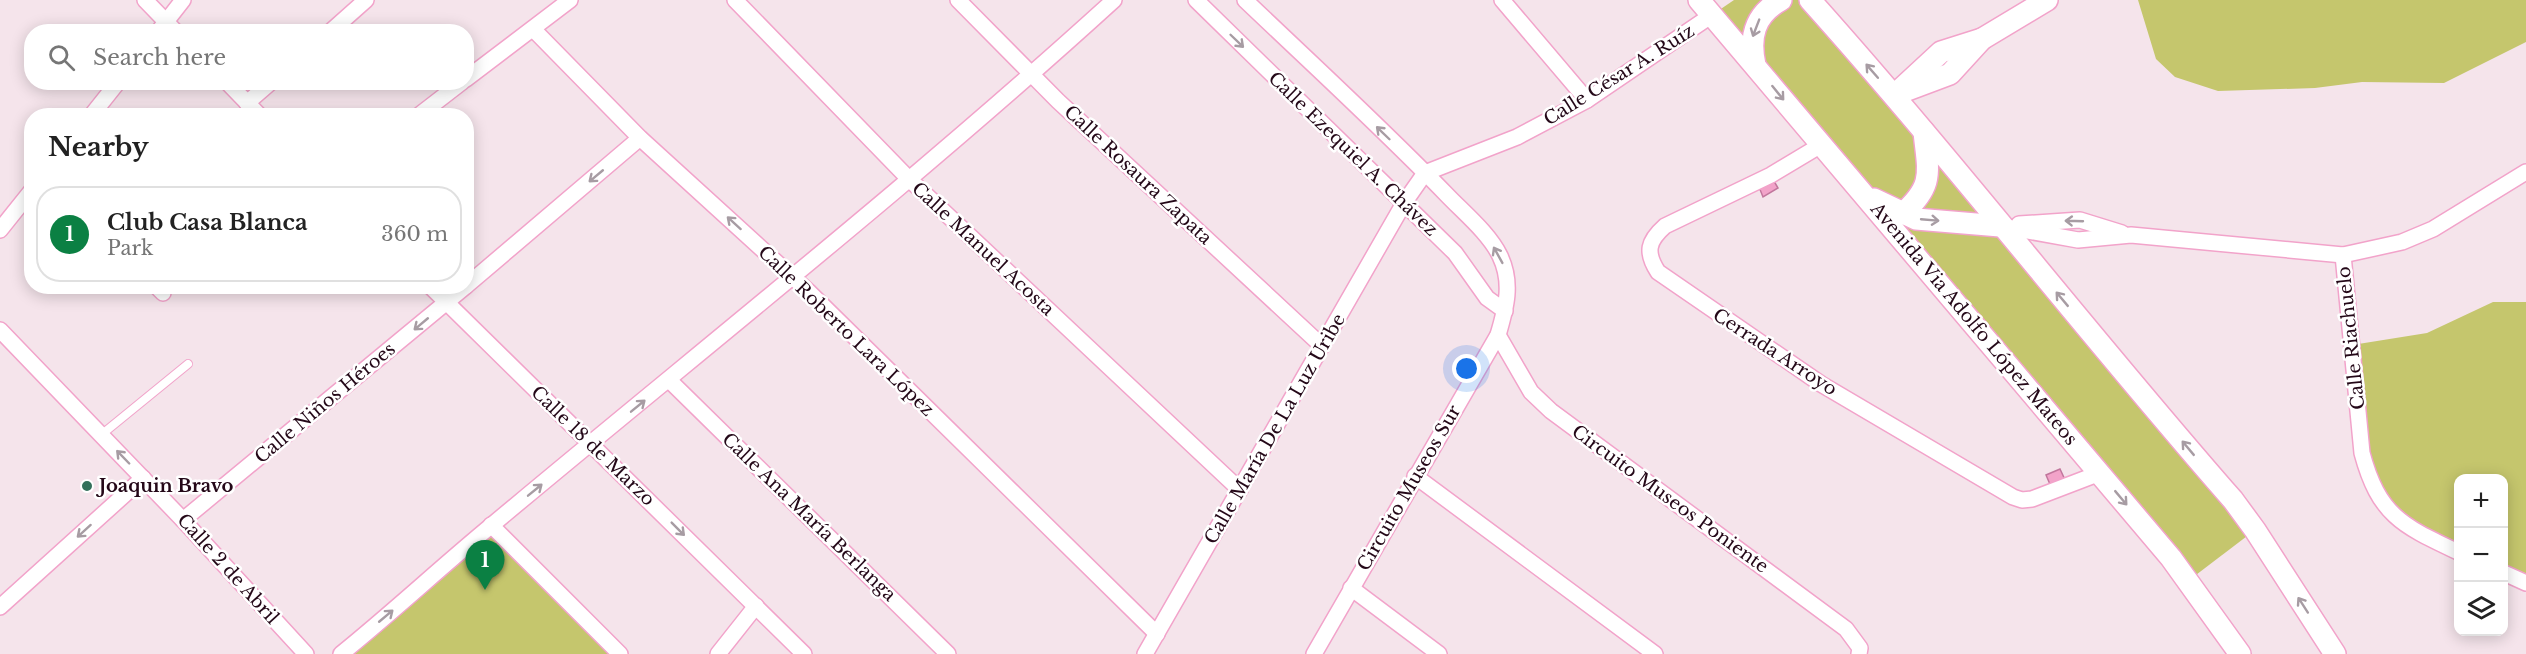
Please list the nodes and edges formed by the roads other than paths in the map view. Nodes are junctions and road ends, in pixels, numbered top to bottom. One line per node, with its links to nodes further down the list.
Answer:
1 (145, 0): 17 (street)
2 (183, 0): 18 (street)
3 (366, 0): 19 (street)
4 (570, 0): 20 (street)
5 (735, 0): 39 (street, Calle Manuel Acosta)
6 (958, 0): 23 (street, Calle Rosaura Zapata)
7 (1114, 0): 23 (street)
8 (1196, 0): 42 (street, Calle Ezequiel A. Chávez, one-way to 42)
9 (1245, 0): 38 (street, Calle Ezequiel A. Chávez, one-way to 9)
10 (1502, 0): 29 (street)
11 (1781, 0): 21 (main road, one-way to 21)
12 (1786, 0): 16 (main road)
13 (1810, 0): 16 (main road)
14 (2047, 0): 28 (main road)
15 (1706, 8): 21 (main road, Avenida Via Adolfo López Mateos); 29 (street, Calle César A. Ruíz)
16 (1824, 16): 28 (main road, one-way to 16)
17 (164, 24)
18 (169, 24)
19 (339, 24)
20 (533, 29): 22 (street); 35 (street, Calle Roberto Lara López)
21 (1755, 65): 36 (main road, Avenida Via Adolfo López Mateos, one-way to 36)
22 (474, 73)
23 (1032, 74): 39 (street); 55 (street, Calle Rosaura Zapata)
24 (112, 90): 31 (street)
25 (235, 90): 30 (street)
26 (262, 90): 30 (street)
27 (452, 90): 33 (street)
28 (1894, 95): 34 (main road)
29 (1587, 100): 38 (street, Calle César A. Ruíz)
30 (247, 103): 32 (street)
31 (97, 108)
32 (252, 108)
33 (428, 108)
34 (1924, 132): 43 (main road); 44 (main road)
35 (640, 138): 47 (street, Calle Roberto Lara López, one-way to 35); 48 (street, Calle Niños Héroes, one-way to 48)
36 (1821, 145): 40 (main road, Avenida Via Adolfo López Mateos); 60 (street, Cerrada Arroyo)
37 (2526, 172): 46 (street)
38 (1425, 173): 42 (street); 52 (street, Circuito Museos Sur, one-way to 38)
39 (908, 178): 47 (street); 63 (street, Calle Manuel Acosta)
40 (1859, 188): 43 (main road); 60 (main road, Avenida Via Adolfo López Mateos)
41 (24, 200): 45 (street)
42 (1404, 203): 52 (street, Calle Ezequiel A. Chávez); 55 (street, Calle María De La Luz Uribe)
43 (1902, 214): 44 (main road, one-way to 44)
44 (2000, 226): 46 (street, Calle Riachuelo); 85 (main road, one-way to 44)
45 (0, 230)
46 (2343, 255): 66 (street, Calle Riachuelo)
47 (792, 277): 57 (street); 72 (street, Calle Roberto Lara López)
48 (474, 279)
49 (438, 294): 51 (street, Calle 18 de Marzo)
50 (457, 294): 51 (street, Calle Niños Héroes)
51 (446, 303): 59 (street, Calle 18 de Marzo); 64 (street, Calle Niños Héroes, one-way to 64)
52 (1505, 311): 54 (street, Circuito Museos Sur)
53 (0, 330): 58 (street, Calle 2 de Abril)
54 (1498, 335): 61 (street, Circuito Museos Sur); 73 (street, Circuito Museos Poniente)
55 (1322, 346): 63 (street, Calle María De La Luz Uribe)
56 (188, 364): 58 (lane)
57 (669, 380): 59 (street, one-way to 57); 79 (street, Calle Ana María Berlanga)
58 (101, 435): 62 (street, Calle 2 de Abril, one-way to 58)
59 (592, 443): 65 (street, one-way to 59); 70 (street, Calle 18 de Marzo, one-way to 70)
60 (2100, 473): 84 (main road, Avenida Via Adolfo López Mateos, one-way to 84)
61 (1415, 476): 69 (street, Circuito Museos Sur); 83 (street)
62 (143, 478): 64 (street, Calle 2 de Abril); 71 (street, one-way to 71)
63 (1240, 490): 72 (street, Calle María De La Luz Uribe)
64 (183, 520): 75 (street, Calle 2 de Abril)
65 (491, 525): 74 (street, one-way to 65); 76 (street)
66 (2454, 550)
67 (2508, 575): 68 (street)
68 (2526, 583)
69 (1351, 588): 81 (street, Circuito Museos Sur); 82 (street)
70 (756, 606): 77 (street); 78 (street, Calle 18 de Marzo)
71 (0, 607)
72 (1157, 634): 80 (street, Calle María De La Luz Uribe)
73 (1859, 651)
74 (346, 653)
75 (306, 654)
76 (620, 654)
77 (718, 654)
78 (804, 654)
79 (948, 654)
80 (1145, 654)
81 (1314, 654)
82 (1439, 654)
83 (1655, 654)
84 (2240, 654)
85 (2335, 654)

